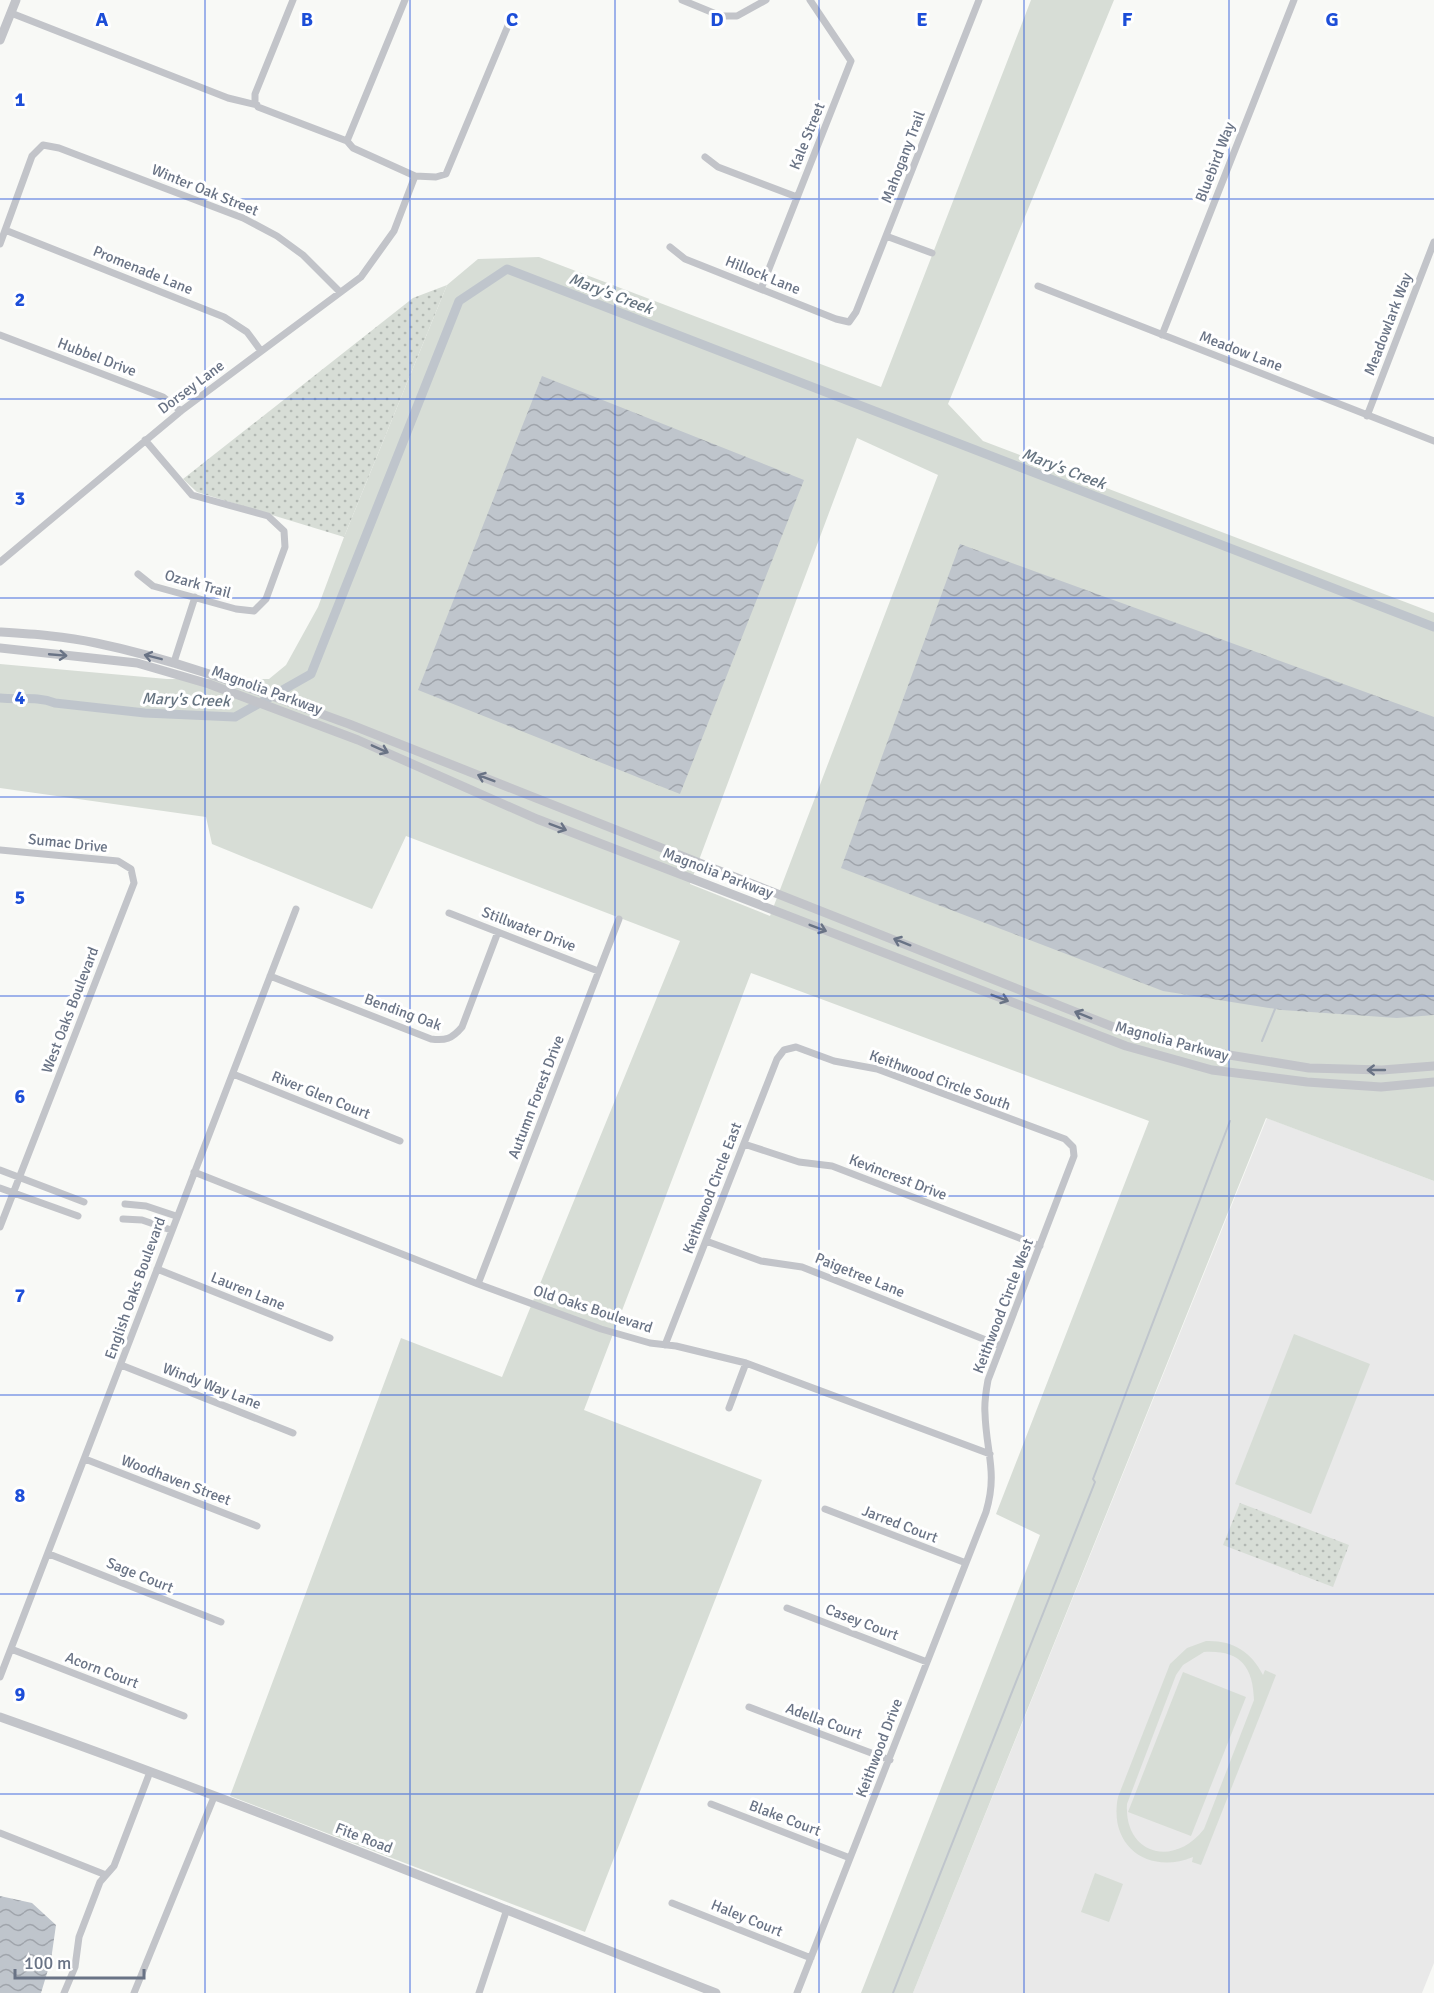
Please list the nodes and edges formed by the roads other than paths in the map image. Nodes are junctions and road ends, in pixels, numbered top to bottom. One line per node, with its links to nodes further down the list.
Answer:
1 (16, 0): 9 (street)
2 (293, 0): 12 (street)
3 (405, 0): 13 (street)
4 (682, 0): 5 (street)
5 (766, 0)
6 (810, 0): 16 (street, Kale Street)
7 (979, 0): 18 (street, Mahogany Trail)
8 (1294, 0): 28 (street, Bluebird Way)
9 (11, 13): 11 (street); 12 (street)
10 (512, 16): 15 (street)
11 (0, 40)
12 (257, 105): 13 (street)
13 (347, 141): 15 (street)
14 (705, 157): 16 (street)
15 (415, 176): 25 (street, Dorsey Lane)
16 (797, 197): 24 (street, Kale Street)
17 (5, 230): 20 (street); 25 (street, Winter Oak Street); 29 (street, Promenade Lane)
18 (886, 236): 22 (street); 26 (street, Mahogany Trail)
19 (1434, 242): 31 (street, Meadowlark Way)
20 (0, 244)
21 (670, 248): 24 (street, Hillock Lane)
22 (932, 253)
23 (1038, 286): 28 (street, Meadow Lane)
24 (761, 289): 26 (street, Hillock Lane)
25 (340, 292): 29 (street, Dorsey Lane)
26 (849, 322)
27 (0, 335): 30 (street, Hubbel Drive)
28 (1162, 335): 31 (street, Meadow Lane)
29 (261, 351): 30 (street, Dorsey Lane)
30 (181, 411): 32 (street, Dorsey Lane)
31 (1367, 416): 33 (street, Meadow Lane)
32 (145, 440): 34 (street, Dorsey Lane); 36 (street, Ozark Trail)
33 (1434, 441)
34 (0, 562)
35 (138, 574): 36 (street, Ozark Trail)
36 (195, 597): 39 (street)
37 (0, 632): 39 (street, Magnolia Parkway, one-way to 37)
38 (0, 648): 42 (street, Magnolia Parkway, one-way to 42)
39 (174, 662): 40 (street, Magnolia Parkway, one-way to 39)
40 (649, 842): 42 (street); 44 (street, Magnolia Parkway)
41 (0, 850): 43 (street, Sumac Drive)
42 (641, 860): 47 (street, Magnolia Parkway)
43 (130, 869): 65 (street, West Oaks Boulevard)
44 (798, 901): 47 (street); 52 (street, Magnolia Parkway, one-way to 44)
45 (296, 909): 51 (street, English Oaks Boulevard)
46 (449, 913): 49 (street, Stillwater Drive)
47 (791, 917): 54 (street, Magnolia Parkway, one-way to 54)
48 (619, 919): 50 (street, Autumn Forest Drive)
49 (498, 932): 50 (street, Stillwater Drive); 51 (street, Bending Oak)
50 (598, 971): 78 (street, Autumn Forest Drive)
51 (270, 976): 57 (street, English Oaks Boulevard)
52 (1147, 1037): 54 (street); 56 (street, Magnolia Parkway)
53 (792, 1047): 61 (street, Keithwood Circle East); 62 (street, Keithwood Circle South)
54 (1143, 1051): 59 (street, Magnolia Parkway)
55 (1434, 1066): 56 (street, Magnolia Parkway, one-way to 56)
56 (1332, 1069): 59 (street)
57 (233, 1074): 60 (street, River Glen Court); 64 (street, English Oaks Boulevard)
58 (1434, 1082): 59 (street, Magnolia Parkway)
59 (1331, 1084)
60 (400, 1141)
61 (744, 1144): 75 (street, Keithwood Circle East); 76 (street, Kevincrest Drive)
62 (1074, 1150): 76 (street, Keithwood Circle West)
63 (0, 1170): 65 (street)
64 (194, 1172): 71 (street, English Oaks Boulevard); 78 (street, Old Oaks Boulevard)
65 (20, 1178): 67 (street, West Oaks Boulevard); 68 (street)
66 (0, 1188): 67 (street)
67 (13, 1193): 70 (street); 73 (street, West Oaks Boulevard)
68 (84, 1202)
69 (125, 1204): 71 (street)
70 (78, 1216)
71 (176, 1216): 74 (street, English Oaks Boulevard)
72 (123, 1219): 74 (street)
73 (0, 1227)
74 (171, 1230): 77 (street, English Oaks Boulevard)
75 (706, 1241): 80 (street, Keithwood Circle East); 81 (street, Paigetree Lane)
76 (1040, 1246): 81 (street, Keithwood Circle West)
77 (157, 1269): 79 (street, Lauren Lane); 83 (street, English Oaks Boulevard)
78 (478, 1284): 80 (street, Old Oaks Boulevard)
79 (330, 1338)
80 (665, 1345): 82 (street, Old Oaks Boulevard)
81 (1001, 1346): 86 (street, Keithwood Circle West)
82 (747, 1363): 84 (street); 86 (street, Old Oaks Boulevard)
83 (121, 1365): 85 (street, Windy Way Lane); 87 (street, English Oaks Boulevard)
84 (729, 1408)
85 (293, 1433)
86 (990, 1454): 89 (street, Keithwood Circle West)
87 (85, 1459): 90 (street, Woodhaven Street); 91 (street, English Oaks Boulevard)
88 (825, 1509): 92 (street, Jarred Court)
89 (986, 1512): 92 (street, Keithwood Drive)
90 (257, 1526)
91 (49, 1554): 94 (street, Sage Court); 95 (street, English Oaks Boulevard)
92 (966, 1563): 96 (street, Keithwood Drive)
93 (787, 1608): 96 (street, Casey Court)
94 (221, 1622)
95 (11, 1649): 97 (street, English Oaks Boulevard); 99 (street, Acorn Court)
96 (927, 1662): 101 (street, Keithwood Drive)
97 (0, 1677)
98 (749, 1707): 101 (street, Adella Court)
99 (184, 1716)
100 (1, 1719): 102 (street, Fite Road)
101 (890, 1760): 106 (street, Keithwood Drive)
102 (150, 1772): 103 (street, Fite Road); 107 (street)
103 (214, 1797): 109 (street, Fite Road); 112 (street)
104 (711, 1804): 106 (street, Blake Court)
105 (0, 1833): 107 (street)
106 (850, 1858): 110 (street, Keithwood Drive)
107 (106, 1875): 111 (street)
108 (672, 1903): 110 (street, Haley Court)
109 (507, 1909): 113 (street); 114 (street, Fite Road)
110 (811, 1958): 115 (street, Keithwood Drive)
111 (64, 1993)
112 (134, 1993)
113 (479, 1993)
114 (716, 1993)
115 (797, 1993)

